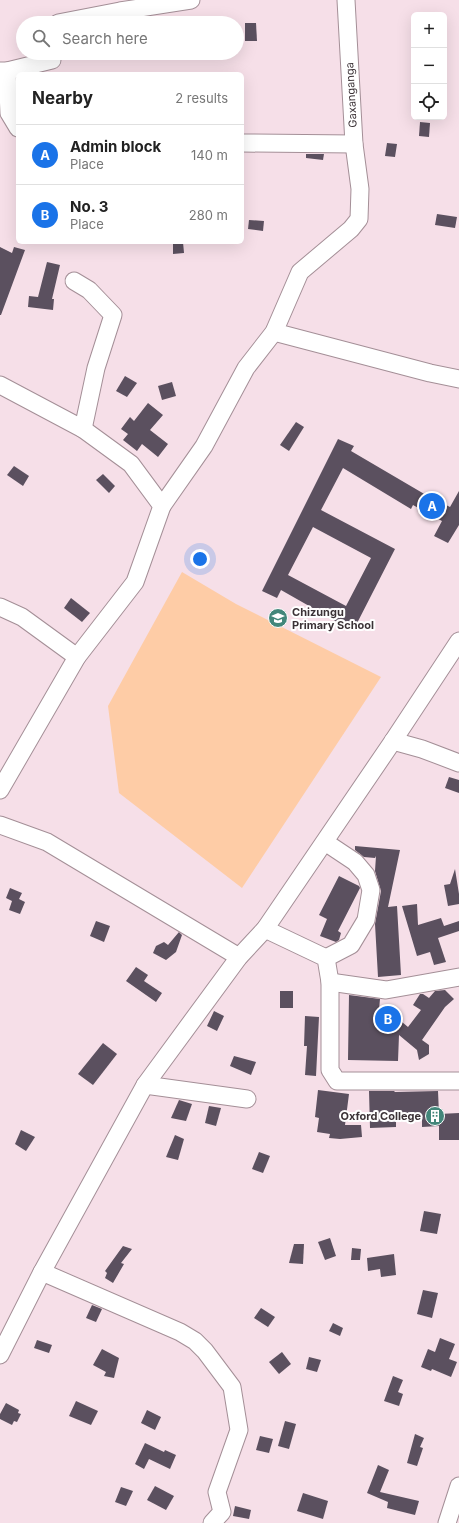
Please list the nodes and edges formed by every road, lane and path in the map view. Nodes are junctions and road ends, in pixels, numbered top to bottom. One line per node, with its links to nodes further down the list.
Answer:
1 (191, 0): 3 (street)
2 (346, 0): 8 (street, Gaxanganga)
3 (91, 16)
4 (52, 60): 5 (street)
5 (3, 71): 6 (street)
6 (16, 125)
7 (244, 143): 8 (street)
8 (354, 144): 10 (street, Gaxanganga)
9 (74, 281): 13 (street)
10 (274, 332): 11 (street); 14 (street, Gaxanganga)
11 (459, 380)
12 (0, 385): 13 (street)
13 (83, 429): 14 (street)
14 (162, 506): 17 (street, Gaxanganga)
15 (0, 607): 17 (street)
16 (459, 640): 18 (street)
17 (76, 656): 20 (street, Gaxanganga)
18 (394, 741): 19 (street); 22 (street)
19 (459, 763)
20 (0, 790)
21 (0, 825): 24 (street)
22 (325, 842): 23 (street); 25 (street)
23 (265, 929): 24 (street); 25 (street)
24 (239, 957): 29 (street)
25 (326, 958): 27 (street)
26 (459, 977): 27 (street)
27 (330, 982): 28 (street)
28 (459, 1081)
29 (145, 1085): 30 (street); 31 (street)
30 (247, 1099)
31 (42, 1272): 32 (street); 34 (street)
32 (0, 1355)
33 (459, 1486): 35 (street)
34 (212, 1523)
35 (447, 1523)

